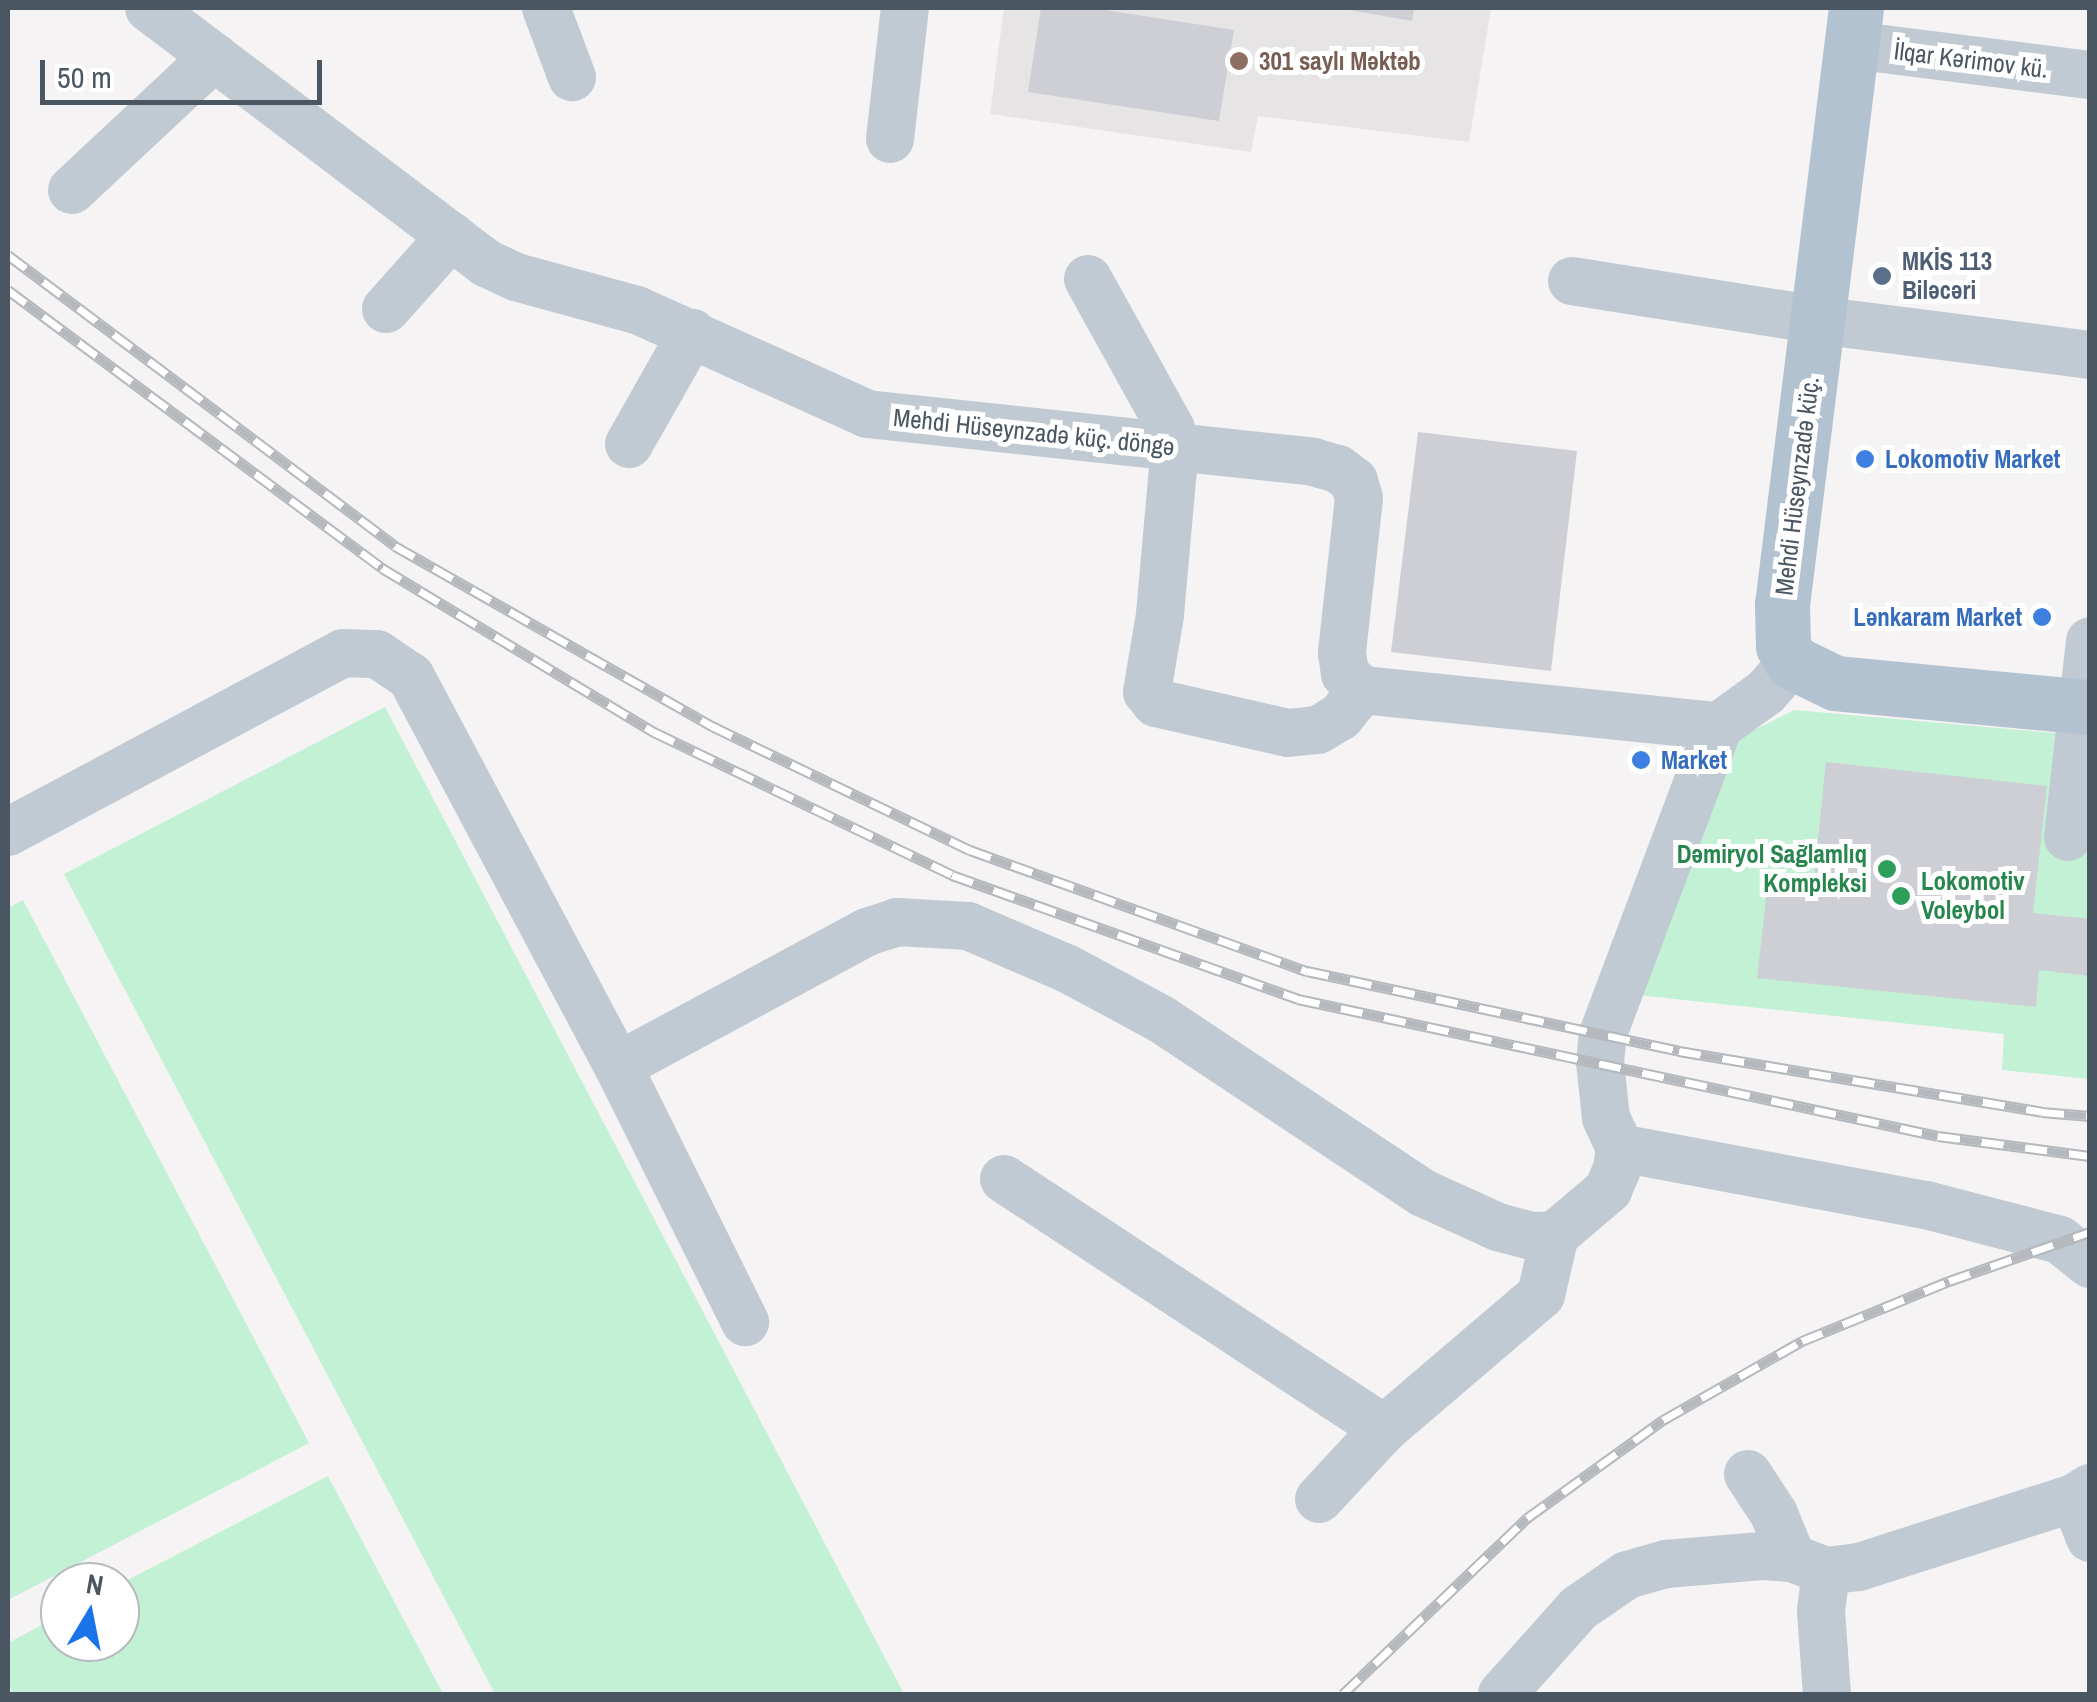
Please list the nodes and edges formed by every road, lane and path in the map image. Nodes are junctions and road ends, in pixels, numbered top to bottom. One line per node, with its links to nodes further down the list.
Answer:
1 (149, 8): 5 (street, Mehdi Hüseynzadə küç. döngə)
2 (546, 8): 7 (street)
3 (905, 8): 8 (street)
4 (1854, 26): 6 (street, İlqar Kərimov kü.); 14 (main road, Mehdi Hüseynzadə küç.)
5 (214, 57): 9 (street); 10 (street, Mehdi Hüseynzadə küç. döngə)
6 (2090, 75)
7 (572, 77)
8 (890, 139)
9 (72, 190)
10 (450, 236): 13 (street); 15 (street, Mehdi Hüseynzadə küç. döngə)
11 (1088, 280): 18 (street)
12 (1572, 281): 14 (street)
13 (386, 309)
14 (1817, 320): 16 (street); 20 (main road, Mehdi Hüseynzadə küç.)
15 (692, 333): 17 (street); 18 (street, Mehdi Hüseynzadə küç. döngə)
16 (2090, 355)
17 (629, 444)
18 (1175, 446): 21 (street, Mehdi Hüseynzadə küç. döngə); 21 (street)
19 (2090, 642): 22 (street)
20 (1792, 662): 22 (main road); 23 (street)
21 (1362, 690): 23 (street)
22 (2086, 706): 25 (street)
23 (1719, 726): 27 (street)
24 (8, 832): 26 (street)
25 (2068, 837)
26 (618, 1066): 29 (street); 31 (street)
27 (1620, 1148): 29 (street); 30 (street)
28 (1004, 1179): 32 (street)
29 (1555, 1236): 32 (street)
30 (2090, 1264)
31 (746, 1322)
32 (1384, 1429): 34 (street)
33 (1748, 1474): 36 (street)
34 (1320, 1500)
35 (2084, 1508): 36 (street)
36 (1809, 1564): 37 (street); 38 (street)
37 (1502, 1694)
38 (1827, 1694)

